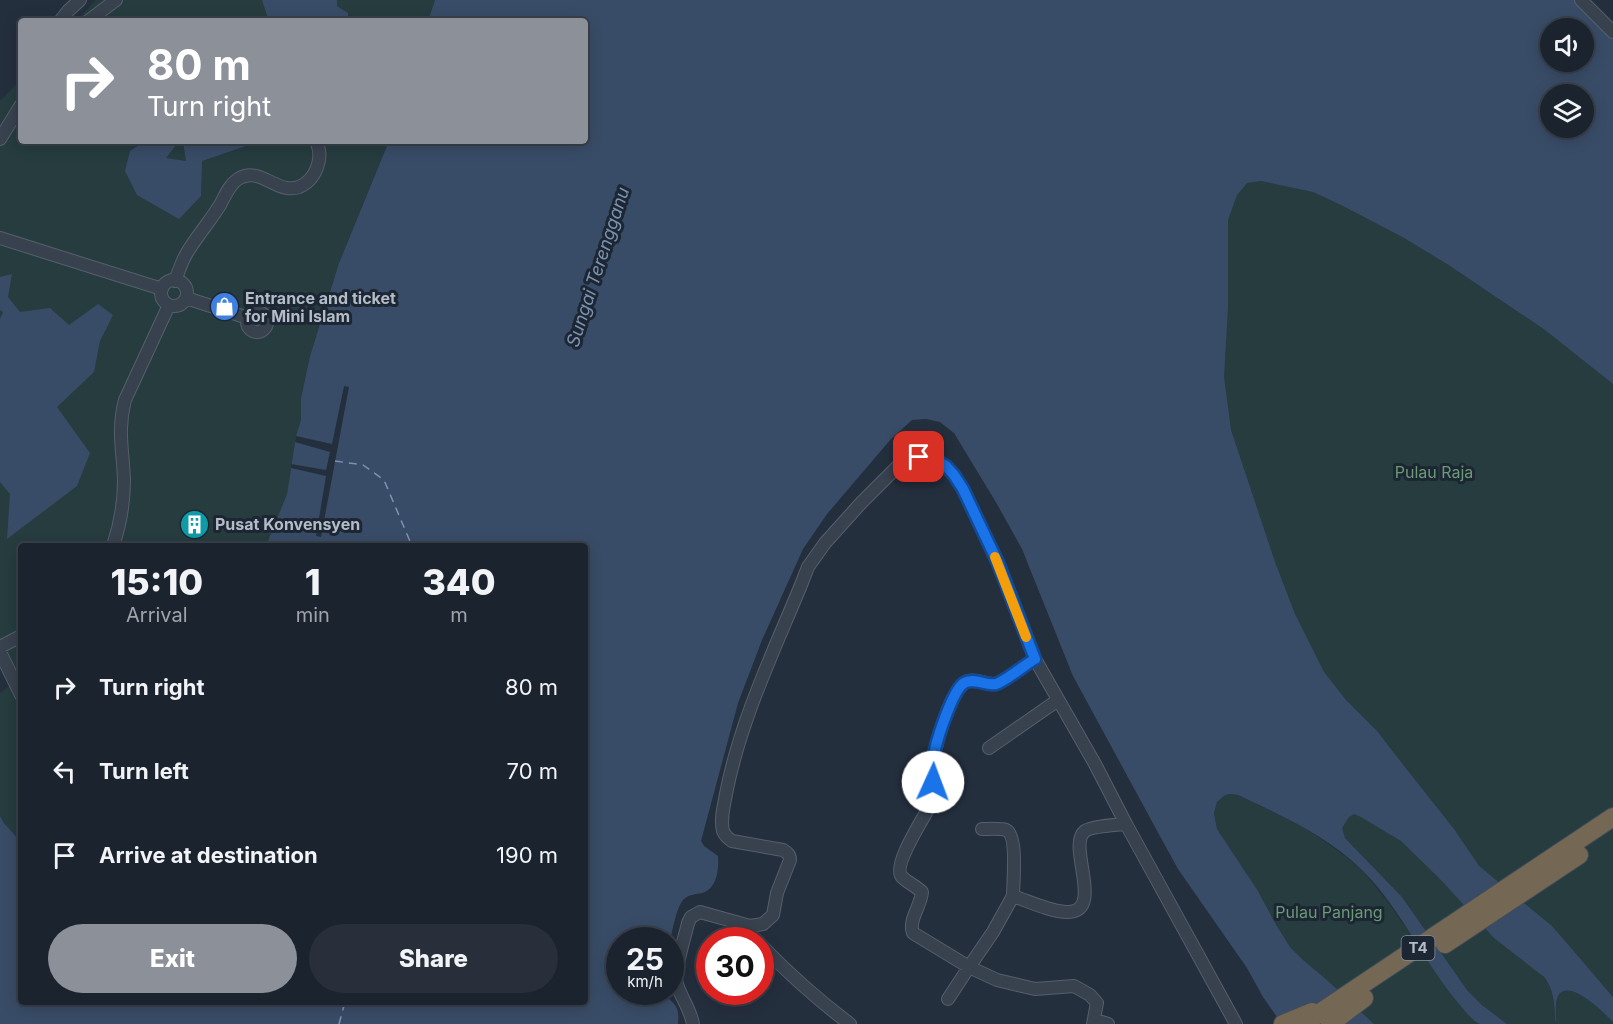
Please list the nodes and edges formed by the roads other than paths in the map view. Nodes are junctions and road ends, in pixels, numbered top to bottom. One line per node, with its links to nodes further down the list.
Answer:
1 (80, 0): 4 (street)
2 (116, 0): 6 (street)
3 (1581, 0): 7 (street)
4 (67, 4): 5 (street)
5 (61, 18)
6 (92, 18)
7 (1613, 32)
8 (18, 110): 9 (street)
9 (0, 139)
10 (317, 144): 12 (street)
11 (0, 238): 13 (street)
12 (176, 281): 13 (street); 14 (street)
13 (162, 289): 15 (street)
14 (186, 298): 15 (street); 16 (street)
15 (169, 305): 17 (street)
16 (248, 318)
17 (114, 543)
18 (18, 638): 19 (street)
19 (0, 647)
20 (0, 652): 22 (street)
21 (1035, 659): 23 (street); 31 (street); 33 (street)
22 (18, 689)
23 (1058, 700): 24 (street); 26 (street)
24 (989, 748)
25 (1613, 817): 29 (highway, T4)
26 (1126, 824): 30 (street); 37 (street)
27 (982, 828): 30 (street)
28 (1613, 832): 29 (highway, T4)
29 (1536, 876): 35 (highway, T4); 43 (highway, T4)
30 (1013, 896): 33 (street)
31 (750, 926): 38 (street)
32 (774, 957): 39 (street)
33 (969, 967): 34 (street); 36 (street)
34 (948, 999)
35 (1336, 1002): 41 (highway); 42 (highway, T4)
36 (1094, 1022): 40 (street)
37 (1233, 1023)
38 (693, 1024)
39 (850, 1024)
40 (1108, 1024)
41 (1283, 1024)
42 (1303, 1024)
43 (1328, 1024)

